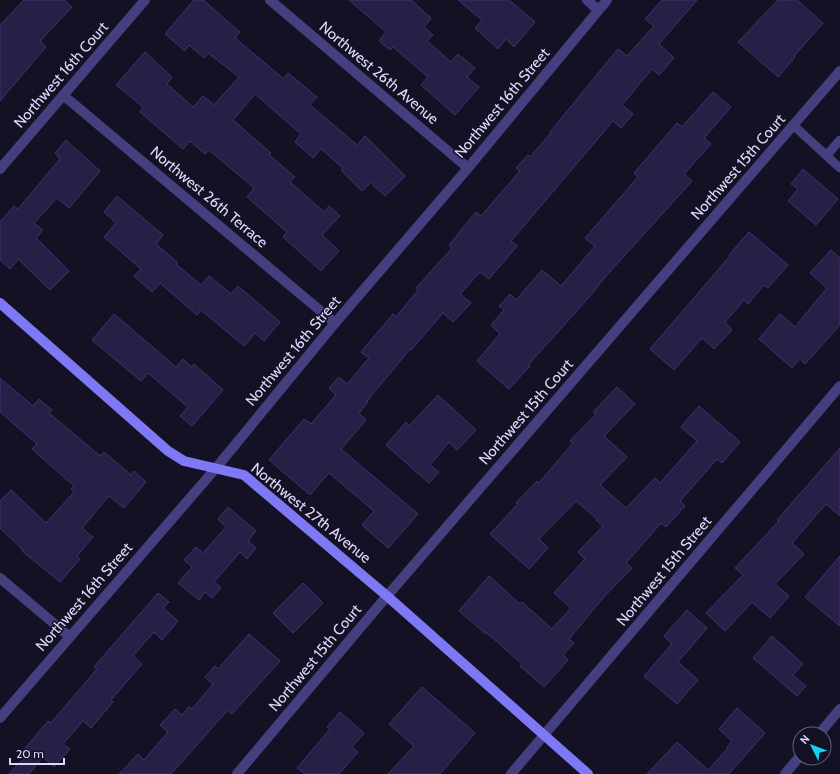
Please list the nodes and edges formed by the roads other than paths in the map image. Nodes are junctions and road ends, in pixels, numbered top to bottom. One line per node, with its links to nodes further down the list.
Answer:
1 (145, 0): 7 (street, Northwest 16th Court)
2 (270, 0): 11 (street, Northwest 26th Avenue)
3 (587, 0): 5 (street)
4 (607, 0): 5 (street, Northwest 16th Street)
5 (598, 10): 11 (street, Northwest 16th Street)
6 (840, 71): 8 (street, Northwest 15th Court)
7 (64, 94): 13 (street, Northwest 16th Court); 15 (street, Northwest 26th Terrace)
8 (793, 125): 10 (lane); 19 (street, Northwest 15th Court)
9 (840, 140): 10 (lane)
10 (827, 155): 12 (lane)
11 (468, 168): 15 (street, Northwest 16th Street)
12 (840, 168)
13 (0, 169)
14 (0, 303): 17 (street, Northwest 27th Avenue)
15 (335, 323): 17 (street, Northwest 16th Street)
16 (840, 386): 24 (street, Northwest 15th Street)
17 (216, 468): 19 (street, Northwest 27th Avenue); 20 (street, Northwest 16th Street)
18 (0, 578): 20 (street)
19 (387, 596): 24 (street, Northwest 27th Avenue); 26 (street, Northwest 15th Court)
20 (70, 636): 22 (street, Northwest 16th Street)
21 (840, 709): 23 (street)
22 (0, 718)
23 (826, 726)
24 (544, 736): 27 (street, Northwest 15th Street); 28 (street, Northwest 27th Avenue)
25 (792, 766): 29 (street)
26 (237, 774)
27 (511, 774)
28 (588, 774)
29 (785, 774)

